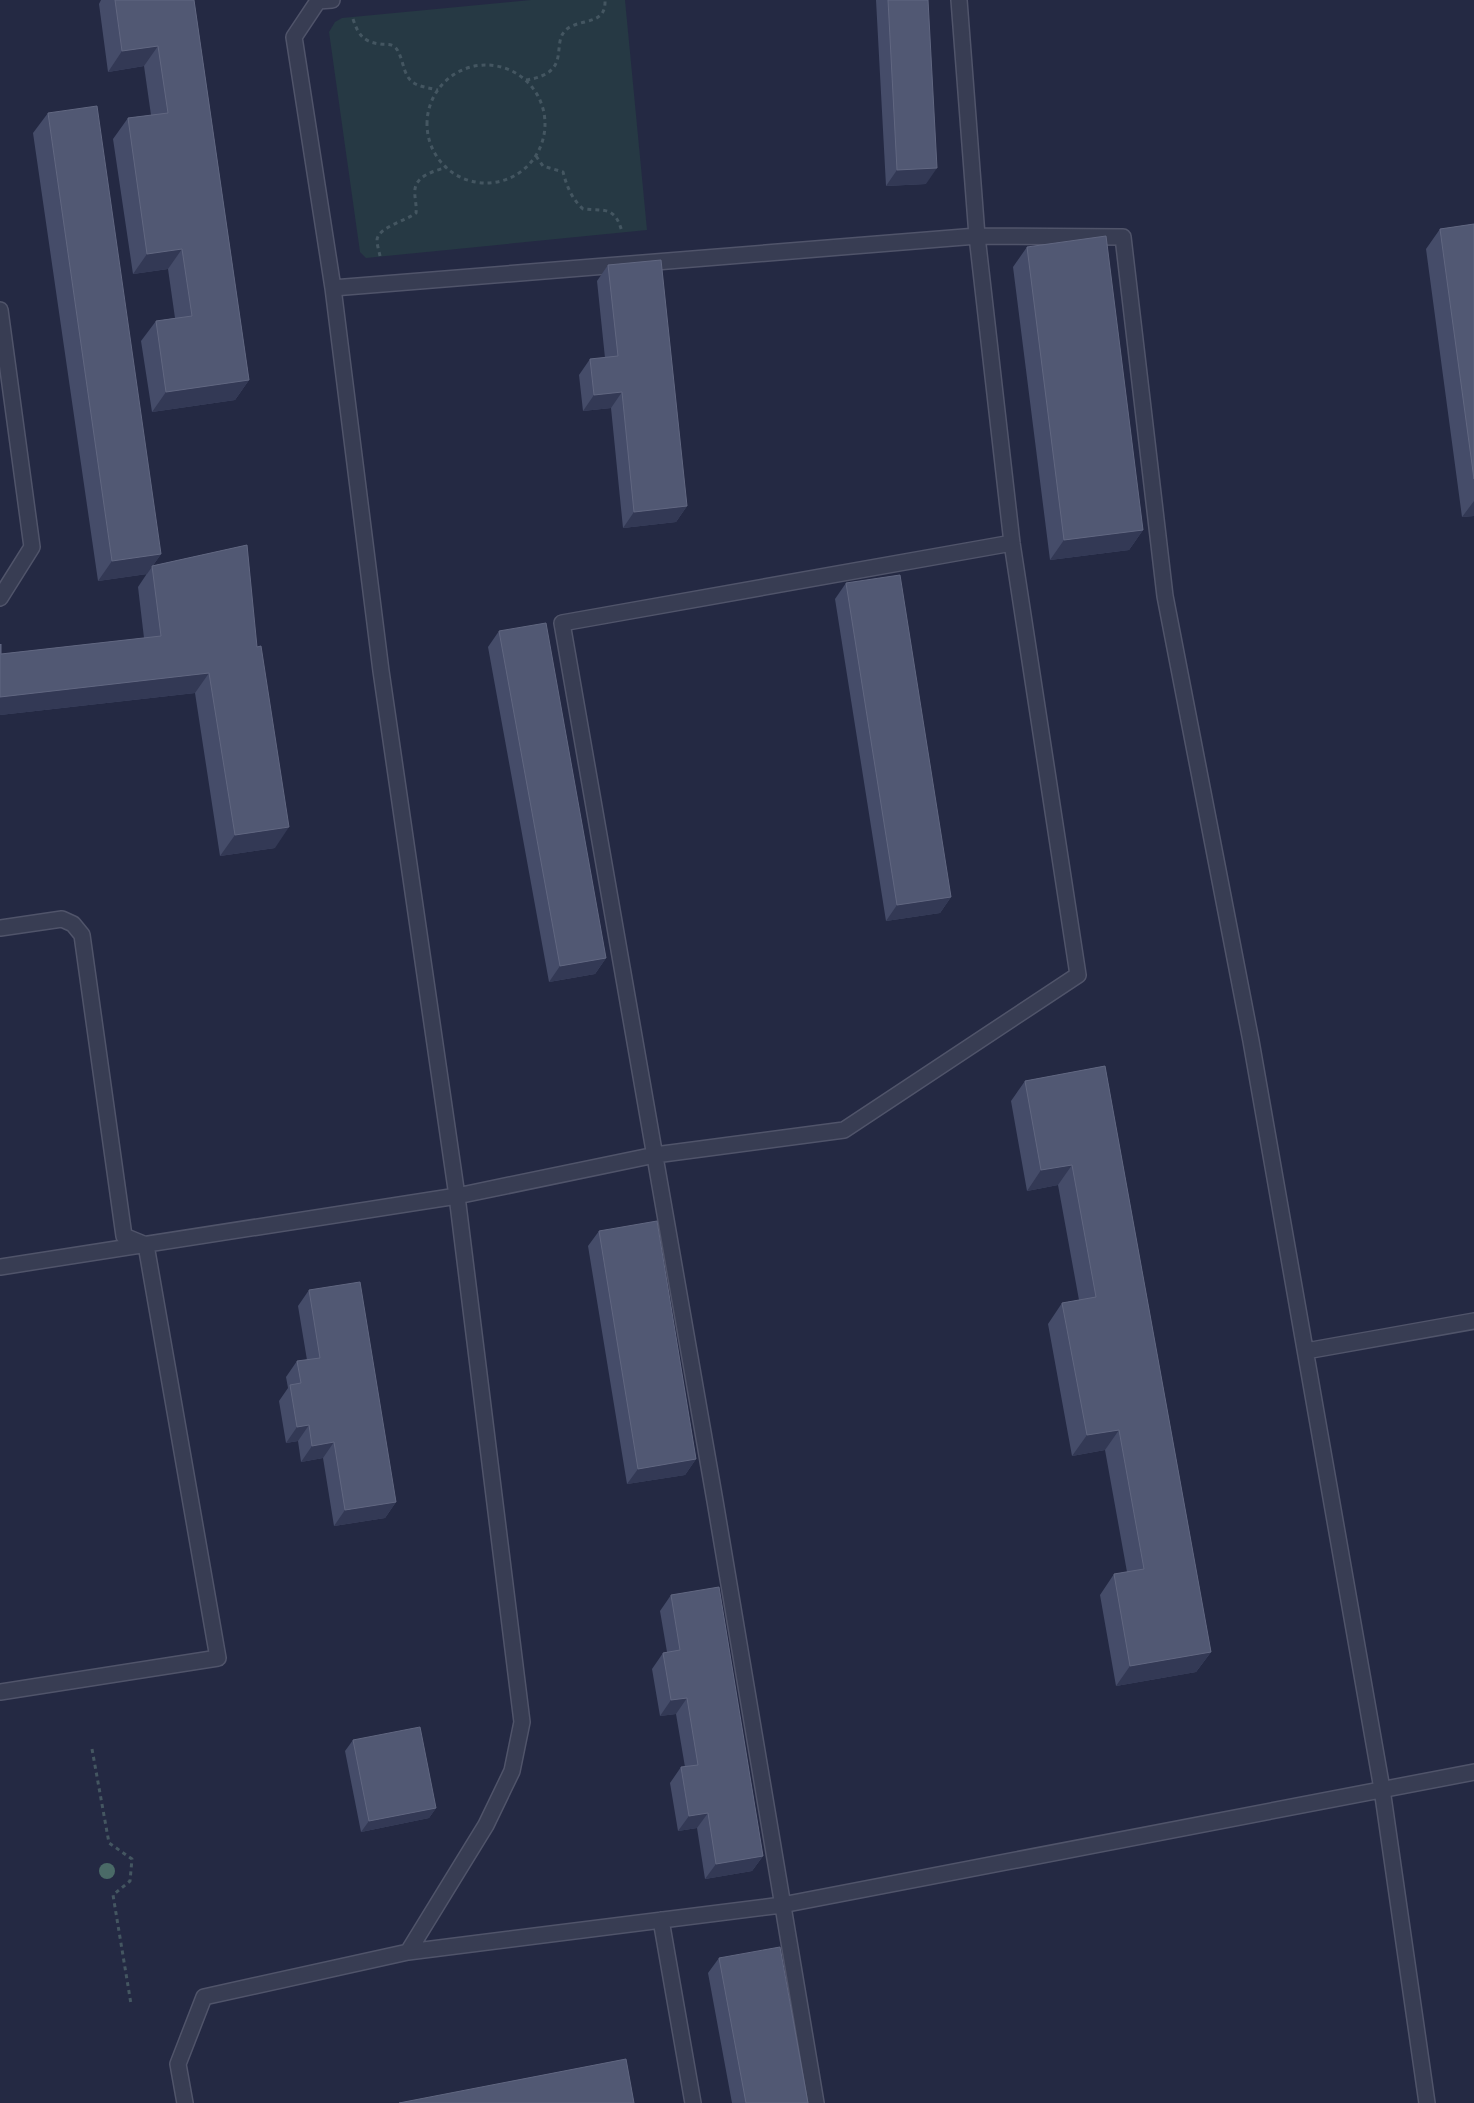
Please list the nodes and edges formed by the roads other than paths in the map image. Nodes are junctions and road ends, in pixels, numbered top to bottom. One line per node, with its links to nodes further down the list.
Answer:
1 (332, 0): 4 (lane)
2 (959, 0): 3 (lane)
3 (977, 236): 4 (lane); 7 (lane); 15 (lane)
4 (333, 288): 11 (lane)
5 (0, 310): 6 (lane)
6 (5, 385): 8 (lane)
7 (1012, 543): 10 (lane); 10 (lane)
8 (0, 598)
9 (0, 928): 12 (lane)
10 (654, 1155): 11 (lane); 19 (lane)
11 (457, 1196): 12 (lane); 21 (lane)
12 (146, 1245): 13 (lane); 16 (lane)
13 (0, 1267)
14 (1474, 1321): 15 (lane)
15 (1306, 1351): 18 (lane)
16 (0, 1692)
17 (1474, 1772): 18 (lane)
18 (1382, 1789): 19 (lane); 25 (lane)
19 (782, 1905): 20 (lane); 24 (lane)
20 (661, 1920): 21 (lane); 23 (lane)
21 (408, 1952): 22 (lane)
22 (185, 2103)
23 (693, 2103)
24 (816, 2103)
25 (1427, 2103)

